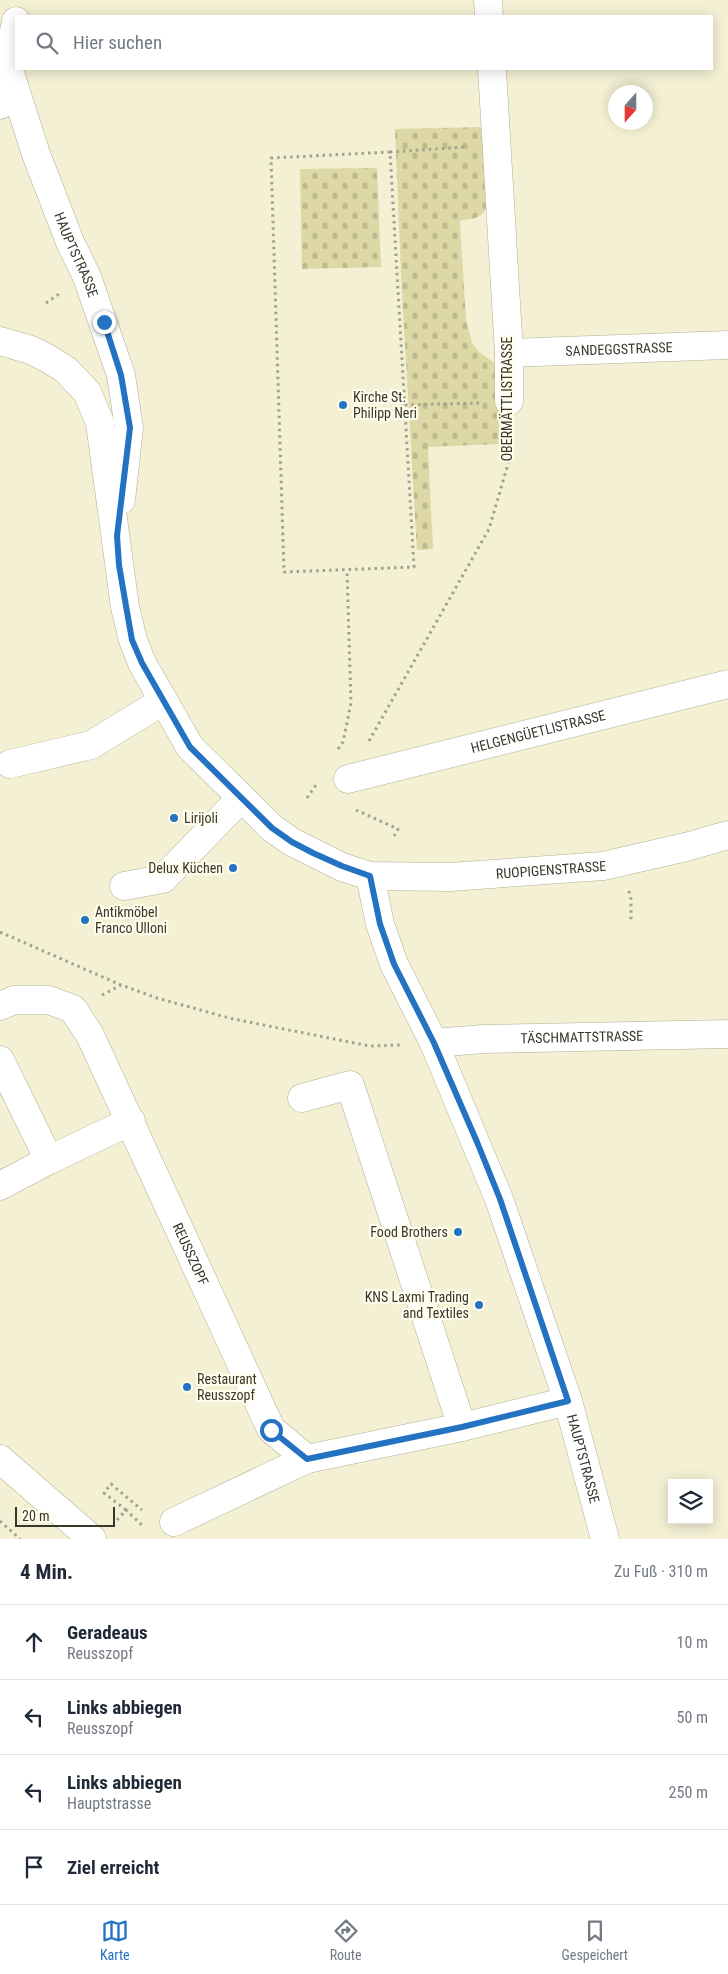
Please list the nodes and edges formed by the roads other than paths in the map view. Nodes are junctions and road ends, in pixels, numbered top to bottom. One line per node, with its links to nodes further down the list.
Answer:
1 (19, 0): 3 (street)
2 (488, 0): 4 (street)
3 (17, 15)
4 (489, 15)
5 (15, 26): 6 (street)
6 (8, 67): 8 (street); 13 (street, HAUPTSTRASSE)
7 (492, 70): 11 (street, OBERMÄTTLISTRASSE)
8 (0, 105)
9 (0, 341): 13 (street, HAUPTSTRASSE)
10 (728, 345): 11 (street, SANDEGGSTRASSE)
11 (509, 353): 12 (street, OBERMÄTTLISTRASSE)
12 (509, 401)
13 (117, 536): 15 (street, HAUPTSTRASSE)
14 (728, 684): 17 (street, HELGENGÜETLISTRASSE)
15 (163, 701): 16 (street); 18 (street, HAUPTSTRASSE)
16 (10, 764)
17 (348, 779)
18 (241, 798): 20 (street, HAUPTSTRASSE); 21 (street)
19 (728, 835): 20 (street, RUOPIGENSTRASSE)
20 (370, 876): 24 (street, HAUPTSTRASSE)
21 (124, 886)
22 (4, 998): 27 (street, REUSSZOPF)
23 (728, 1034): 24 (street, TÄSCHMATTSTRASSE)
24 (434, 1043): 30 (street, HAUPTSTRASSE)
25 (0, 1060): 28 (street)
26 (302, 1098): 31 (street)
27 (131, 1121): 28 (street); 33 (street, REUSSZOPF)
28 (50, 1160): 29 (street)
29 (0, 1186)
30 (568, 1401): 31 (street); 36 (street, HAUPTSTRASSE)
31 (462, 1427): 33 (street)
32 (0, 1459): 35 (street)
33 (307, 1459): 34 (street)
34 (174, 1522)
35 (92, 1539)
36 (605, 1539)

